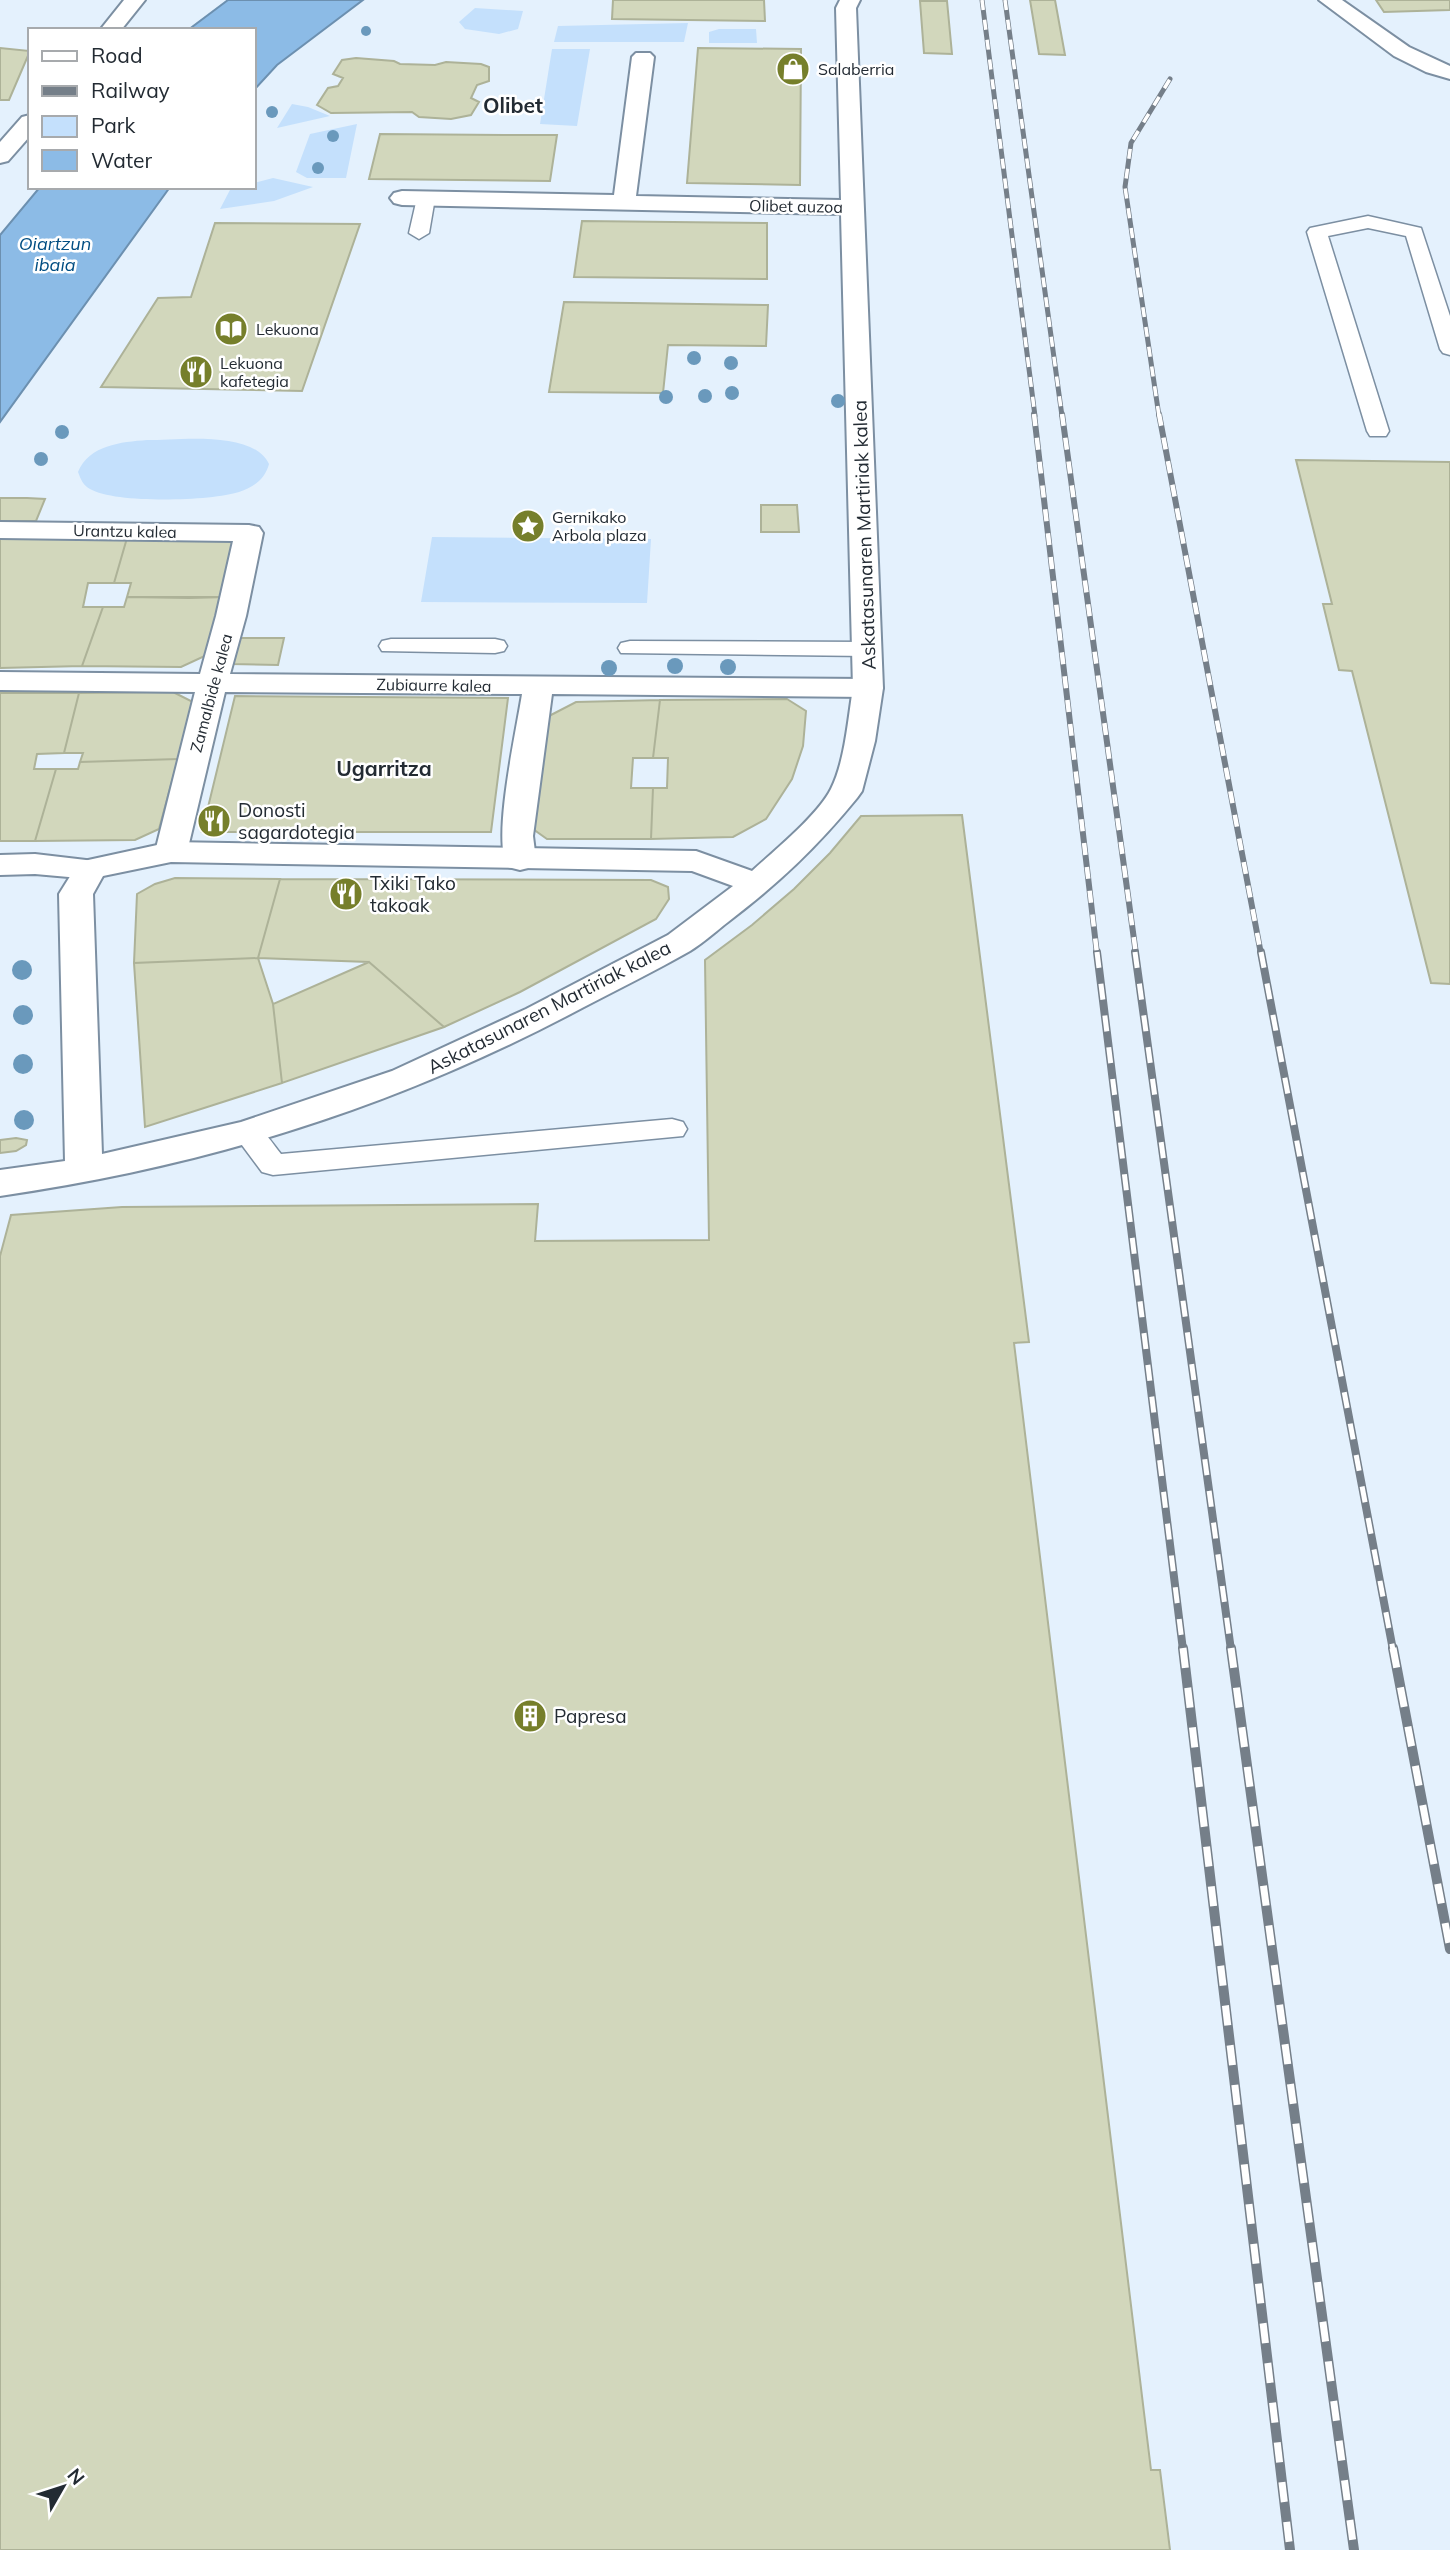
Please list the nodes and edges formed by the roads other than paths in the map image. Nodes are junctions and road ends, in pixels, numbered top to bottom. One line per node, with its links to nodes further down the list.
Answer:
1 (135, 0): 4 (street)
2 (1329, 0): 6 (street)
3 (846, 3): 12 (street, Olibet auzoa)
4 (112, 28)
5 (643, 57): 11 (street)
6 (1450, 73)
7 (28, 123): 8 (street)
8 (0, 156)
9 (402, 198): 10 (street, Olibet auzoa)
10 (426, 198): 11 (street, Olibet auzoa); 13 (lane)
11 (624, 202): 12 (street, Olibet auzoa)
12 (853, 207): 21 (street, Askatasunaren Martiriak kalea)
13 (419, 233)
14 (1450, 349): 15 (lane)
15 (1378, 431)
16 (0, 530): 17 (street, Urantzu kalea)
17 (249, 533): 23 (street, Zamalbide kalea)
18 (391, 646): 19 (lane)
19 (495, 646)
20 (631, 648): 21 (lane)
21 (867, 649): 25 (street, Askatasunaren Martiriak kalea)
22 (0, 681): 23 (street, Zubiaurre kalea)
23 (212, 682): 24 (street, Zubiaurre kalea); 26 (street, Zamalbide kalea)
24 (538, 686): 25 (street, Zubiaurre kalea); 27 (street)
25 (868, 688): 30 (street, Askatasunaren Martiriak kalea)
26 (171, 852): 27 (street); 29 (street)
27 (520, 860): 30 (street)
28 (0, 865): 29 (street)
29 (91, 869): 33 (street)
30 (757, 884): 32 (street, Askatasunaren Martiriak kalea)
31 (672, 1129): 32 (lane)
32 (248, 1133): 33 (street, Askatasunaren Martiriak kalea)
33 (84, 1171): 34 (street, Askatasunaren Martiriak kalea)
34 (0, 1183)

